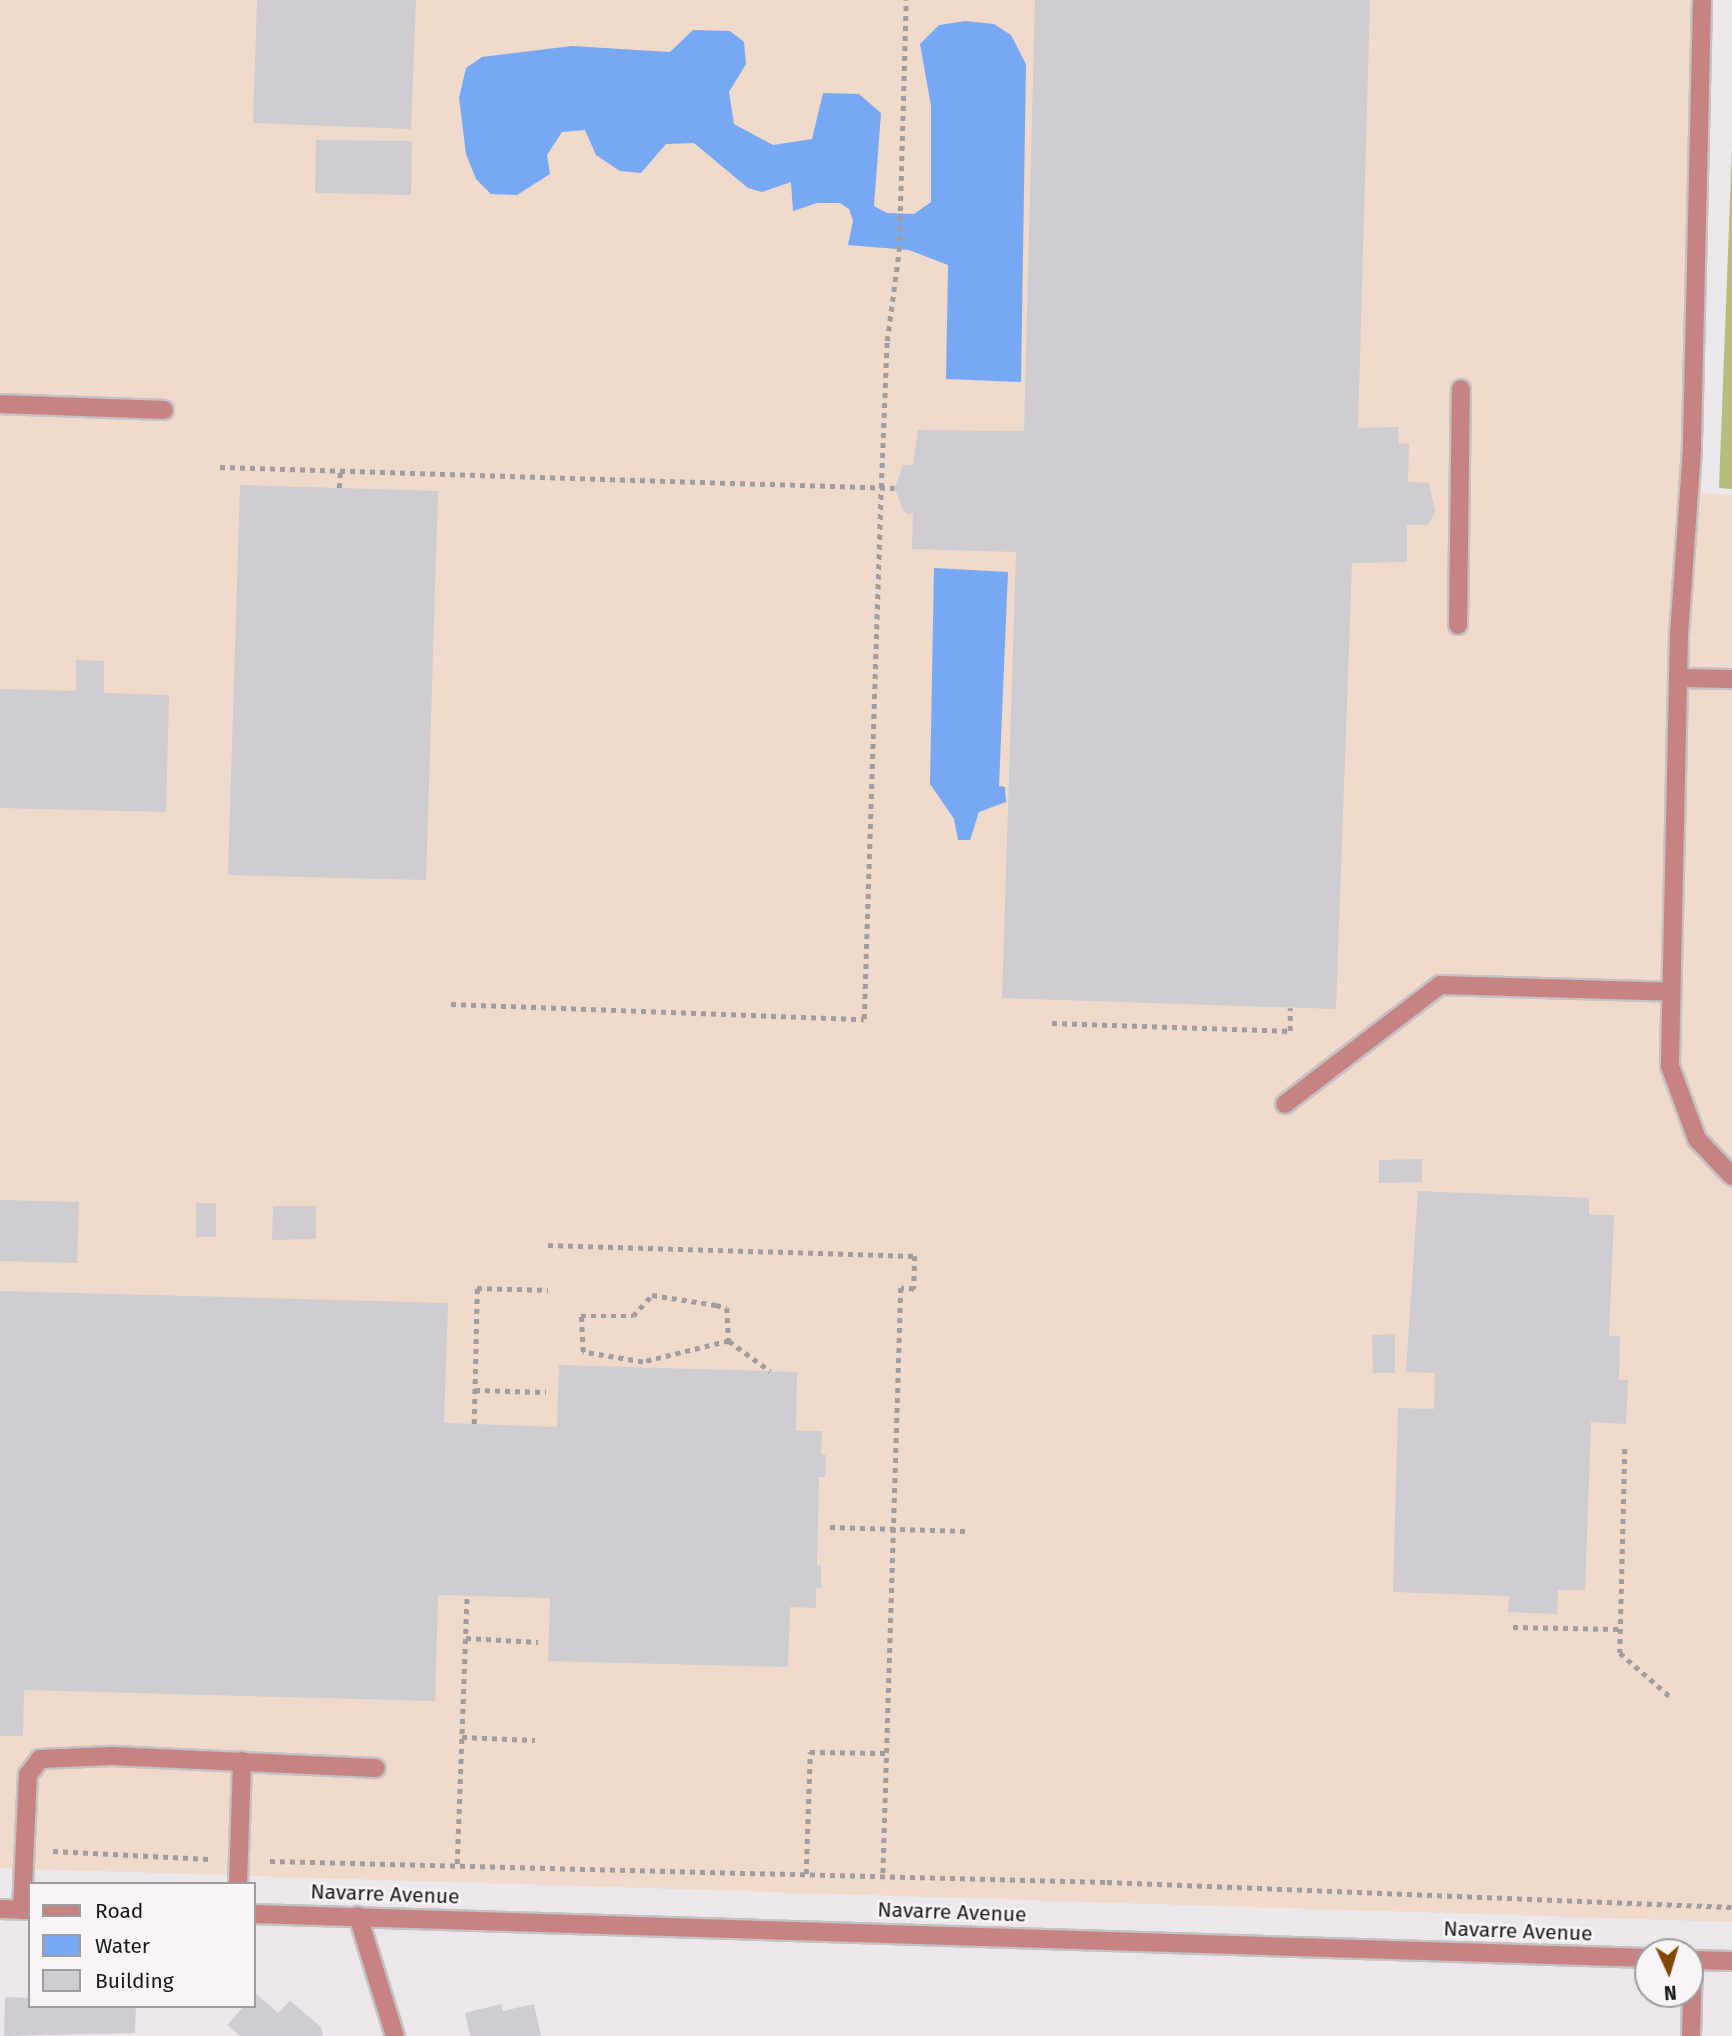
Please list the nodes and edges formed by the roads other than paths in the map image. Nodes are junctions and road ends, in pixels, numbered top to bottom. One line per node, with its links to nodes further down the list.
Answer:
1 (1703, 0): 6 (street)
2 (1461, 389): 5 (street)
3 (0, 404): 4 (street)
4 (164, 410)
5 (1458, 625)
6 (1678, 678): 7 (street); 8 (street)
7 (1732, 679)
8 (1671, 992): 9 (street); 10 (street)
9 (1286, 1104)
10 (1732, 1175)
11 (242, 1761): 12 (street); 13 (street); 15 (street)
12 (376, 1768)
13 (238, 1882)
14 (0, 1909): 15 (street)
15 (26, 1910)
16 (256, 1914): 17 (street, Navarre Avenue)
17 (358, 1916): 18 (street, Navarre Avenue); 22 (street)
18 (1634, 1958)
19 (1704, 1960): 20 (street)
20 (1732, 1961)
21 (1691, 2008): 23 (street)
22 (395, 2036)
23 (1691, 2036)

